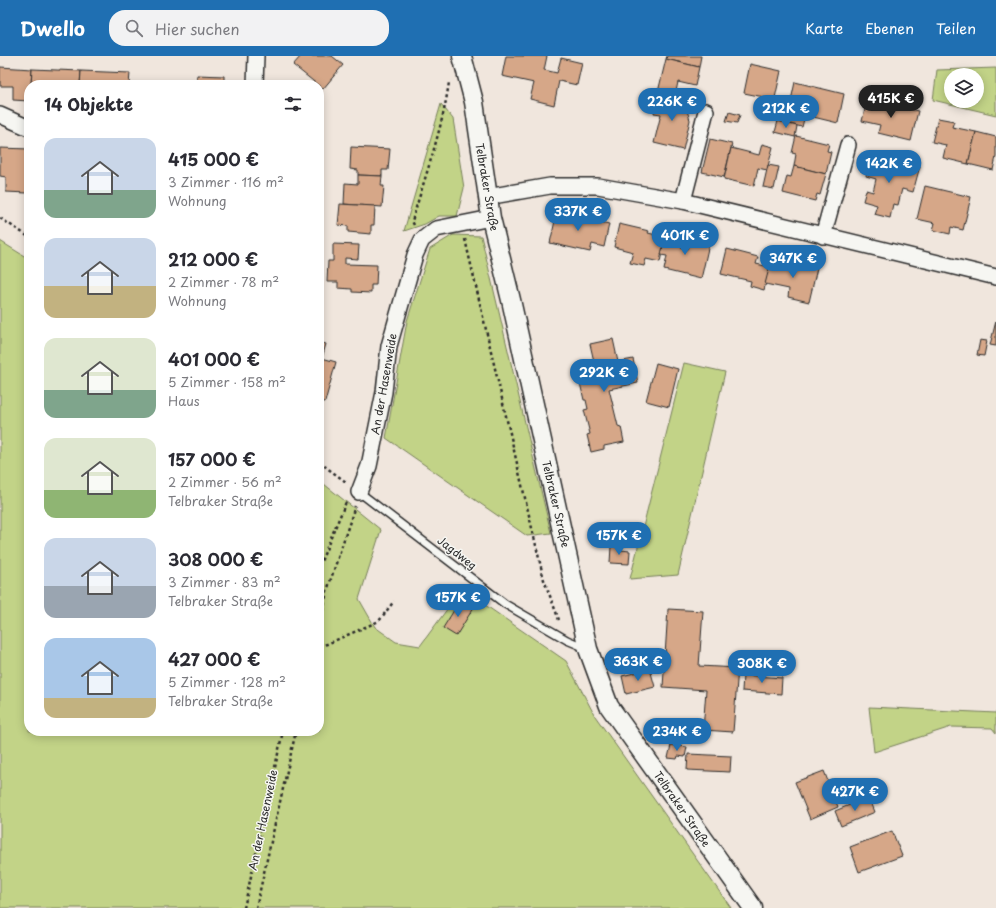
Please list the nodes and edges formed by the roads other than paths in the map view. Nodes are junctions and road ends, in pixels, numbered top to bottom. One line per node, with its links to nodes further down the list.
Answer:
1 (256, 56): 3 (street)
2 (462, 56): 8 (street, Telbraker Straße)
3 (254, 80)
4 (706, 111): 9 (street)
5 (0, 115): 6 (street)
6 (24, 126)
7 (848, 145): 11 (street)
8 (487, 196): 9 (street); 10 (street, Telbraker Straße)
9 (683, 201): 11 (street)
10 (491, 218): 13 (street, An der Hasenweide); 14 (street, Telbraker Straße)
11 (823, 236): 12 (street)
12 (995, 273)
13 (359, 492): 14 (lane, Jagdweg)
14 (588, 649): 15 (street, Telbraker Straße)
15 (753, 908)

